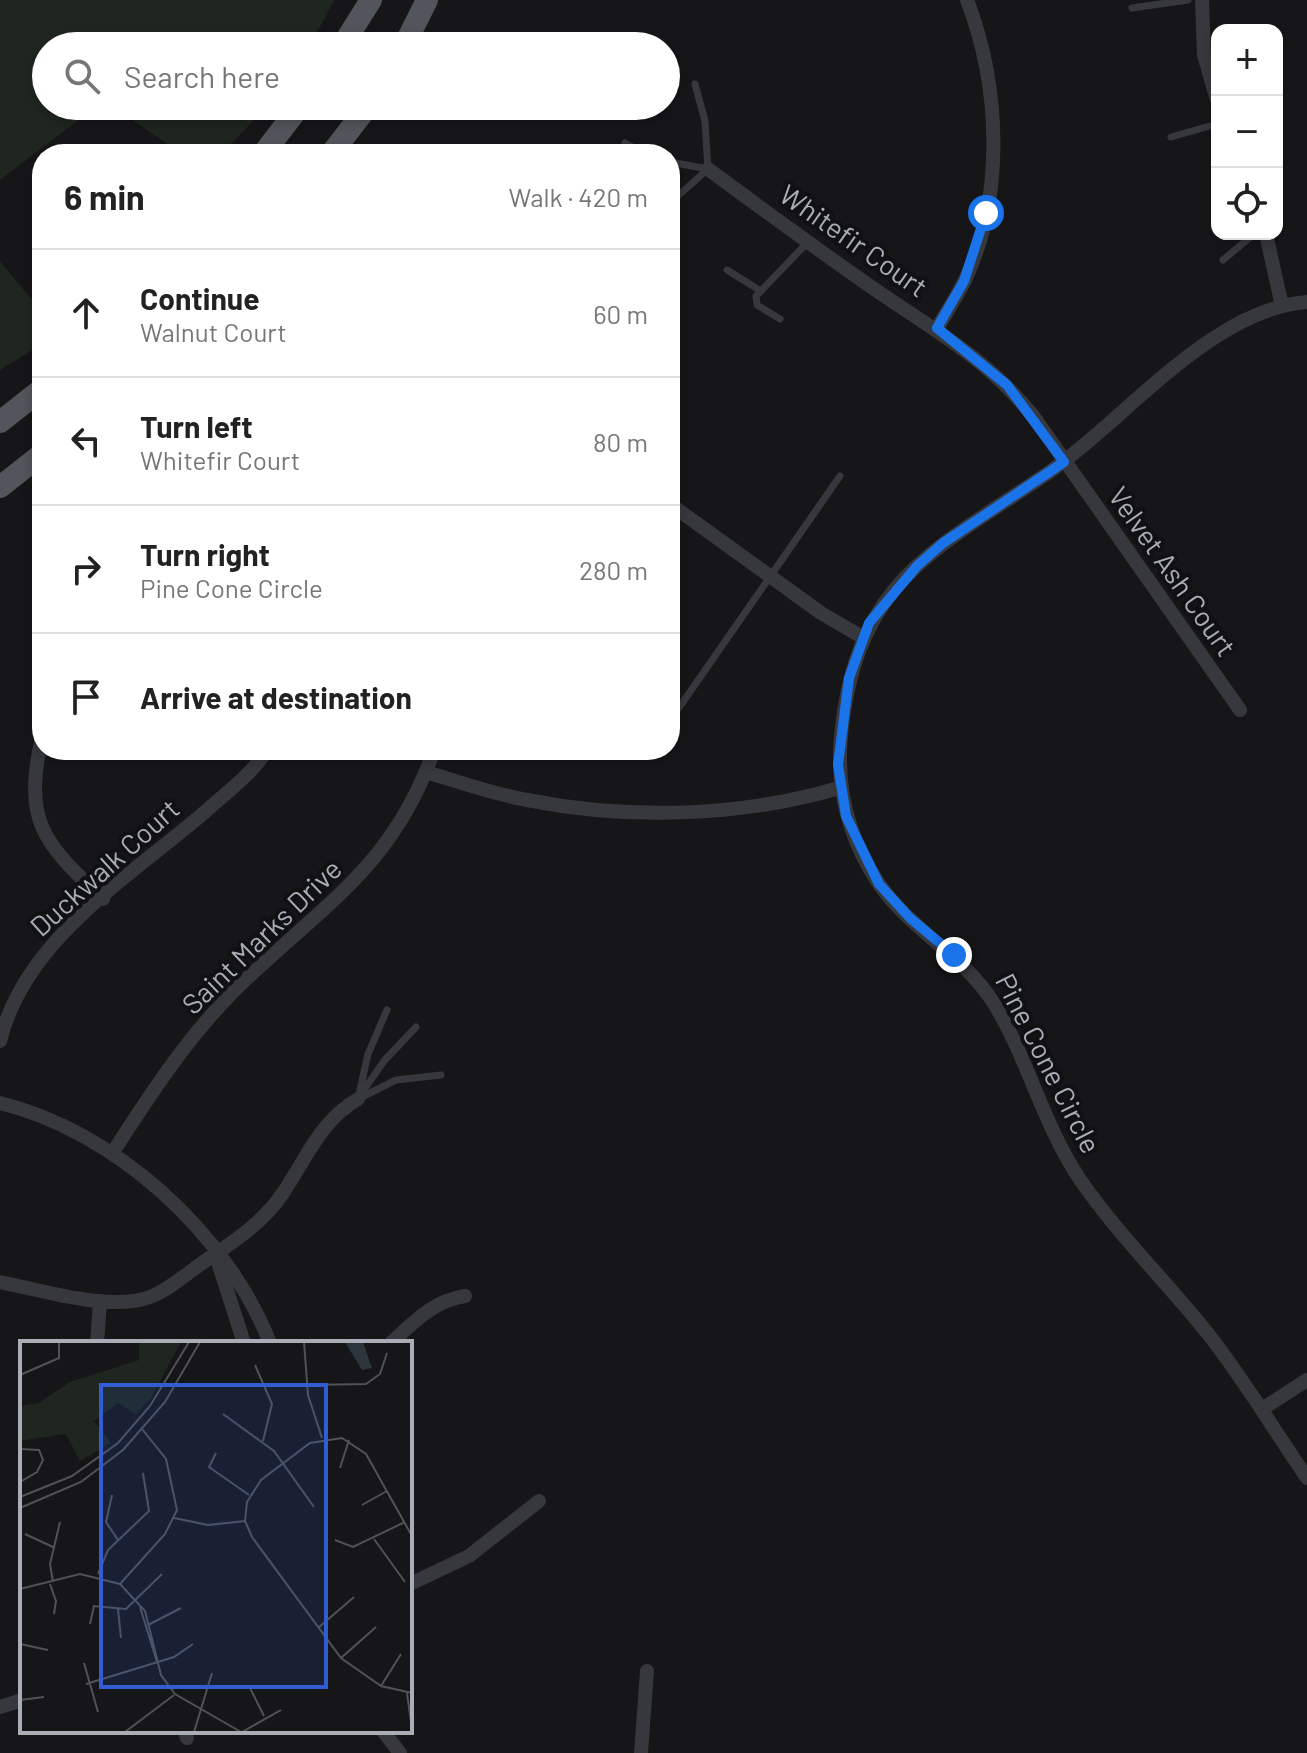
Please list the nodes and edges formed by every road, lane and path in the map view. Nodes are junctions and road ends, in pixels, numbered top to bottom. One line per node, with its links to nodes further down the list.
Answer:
1 (371, 0): 7 (main road)
2 (427, 0): 8 (main road)
3 (967, 0): 29 (street)
4 (1188, 0): 6 (lane)
5 (1202, 0): 10 (street)
6 (1132, 8)
7 (351, 32)
8 (411, 32)
9 (695, 84): 18 (lane)
10 (1216, 96)
11 (289, 120): 15 (main road)
12 (357, 120): 16 (main road)
13 (1211, 126): 14 (lane)
14 (1171, 137)
15 (271, 144)
16 (339, 144)
17 (680, 164): 18 (lane)
18 (708, 169): 19 (lane); 22 (street, Whitefir Court)
19 (680, 194)
20 (1247, 240): 23 (lane)
21 (1267, 240): 27 (street)
22 (808, 242): 25 (lane); 29 (street, Whitefir Court)
23 (1223, 260)
24 (727, 270): 25 (lane)
25 (761, 291): 28 (lane)
26 (1307, 302): 27 (street, Pine Cone Circle)
27 (1282, 306): 33 (street, Pine Cone Circle)
28 (780, 319)
29 (937, 328): 33 (street, Whitefir Court)
30 (32, 397): 31 (main road)
31 (0, 422)
32 (32, 462): 35 (main road)
33 (1064, 462): 38 (street, Pine Cone Circle); 40 (street, Velvet Ash Court)
34 (840, 476): 37 (lane)
35 (0, 487)
36 (680, 511): 37 (street)
37 (771, 577): 38 (street); 39 (lane)
38 (862, 637): 45 (street, Pine Cone Circle)
39 (680, 706)
40 (1240, 710)
41 (37, 760): 46 (street)
42 (258, 760): 46 (street, Duckwalk Court)
43 (430, 760): 44 (street, Saint Marks Drive)
44 (426, 772): 45 (street); 53 (street, Saint Marks Drive)
45 (839, 788): 63 (street, Pine Cone Circle)
46 (103, 899): 49 (street, Duckwalk Court)
47 (387, 1010): 51 (lane)
48 (416, 1027): 51 (lane)
49 (0, 1041)
50 (441, 1075): 51 (lane)
51 (358, 1099): 54 (street)
52 (0, 1103): 53 (street)
53 (113, 1152): 54 (street)
54 (216, 1254): 57 (street); 59 (street); 60 (street)
55 (0, 1282): 57 (street)
56 (465, 1296): 61 (street)
57 (100, 1301): 58 (street)
58 (97, 1341)
59 (243, 1341)
60 (269, 1341)
61 (393, 1341)
62 (1307, 1380): 63 (street)
63 (1262, 1409): 64 (street, Pine Cone Circle)
64 (1307, 1478)
65 (539, 1501): 66 (street)
66 (412, 1583)
67 (647, 1671): 72 (street)
68 (20, 1701): 69 (street)
69 (0, 1707)
70 (385, 1733): 71 (street)
71 (400, 1753)
72 (641, 1753)

